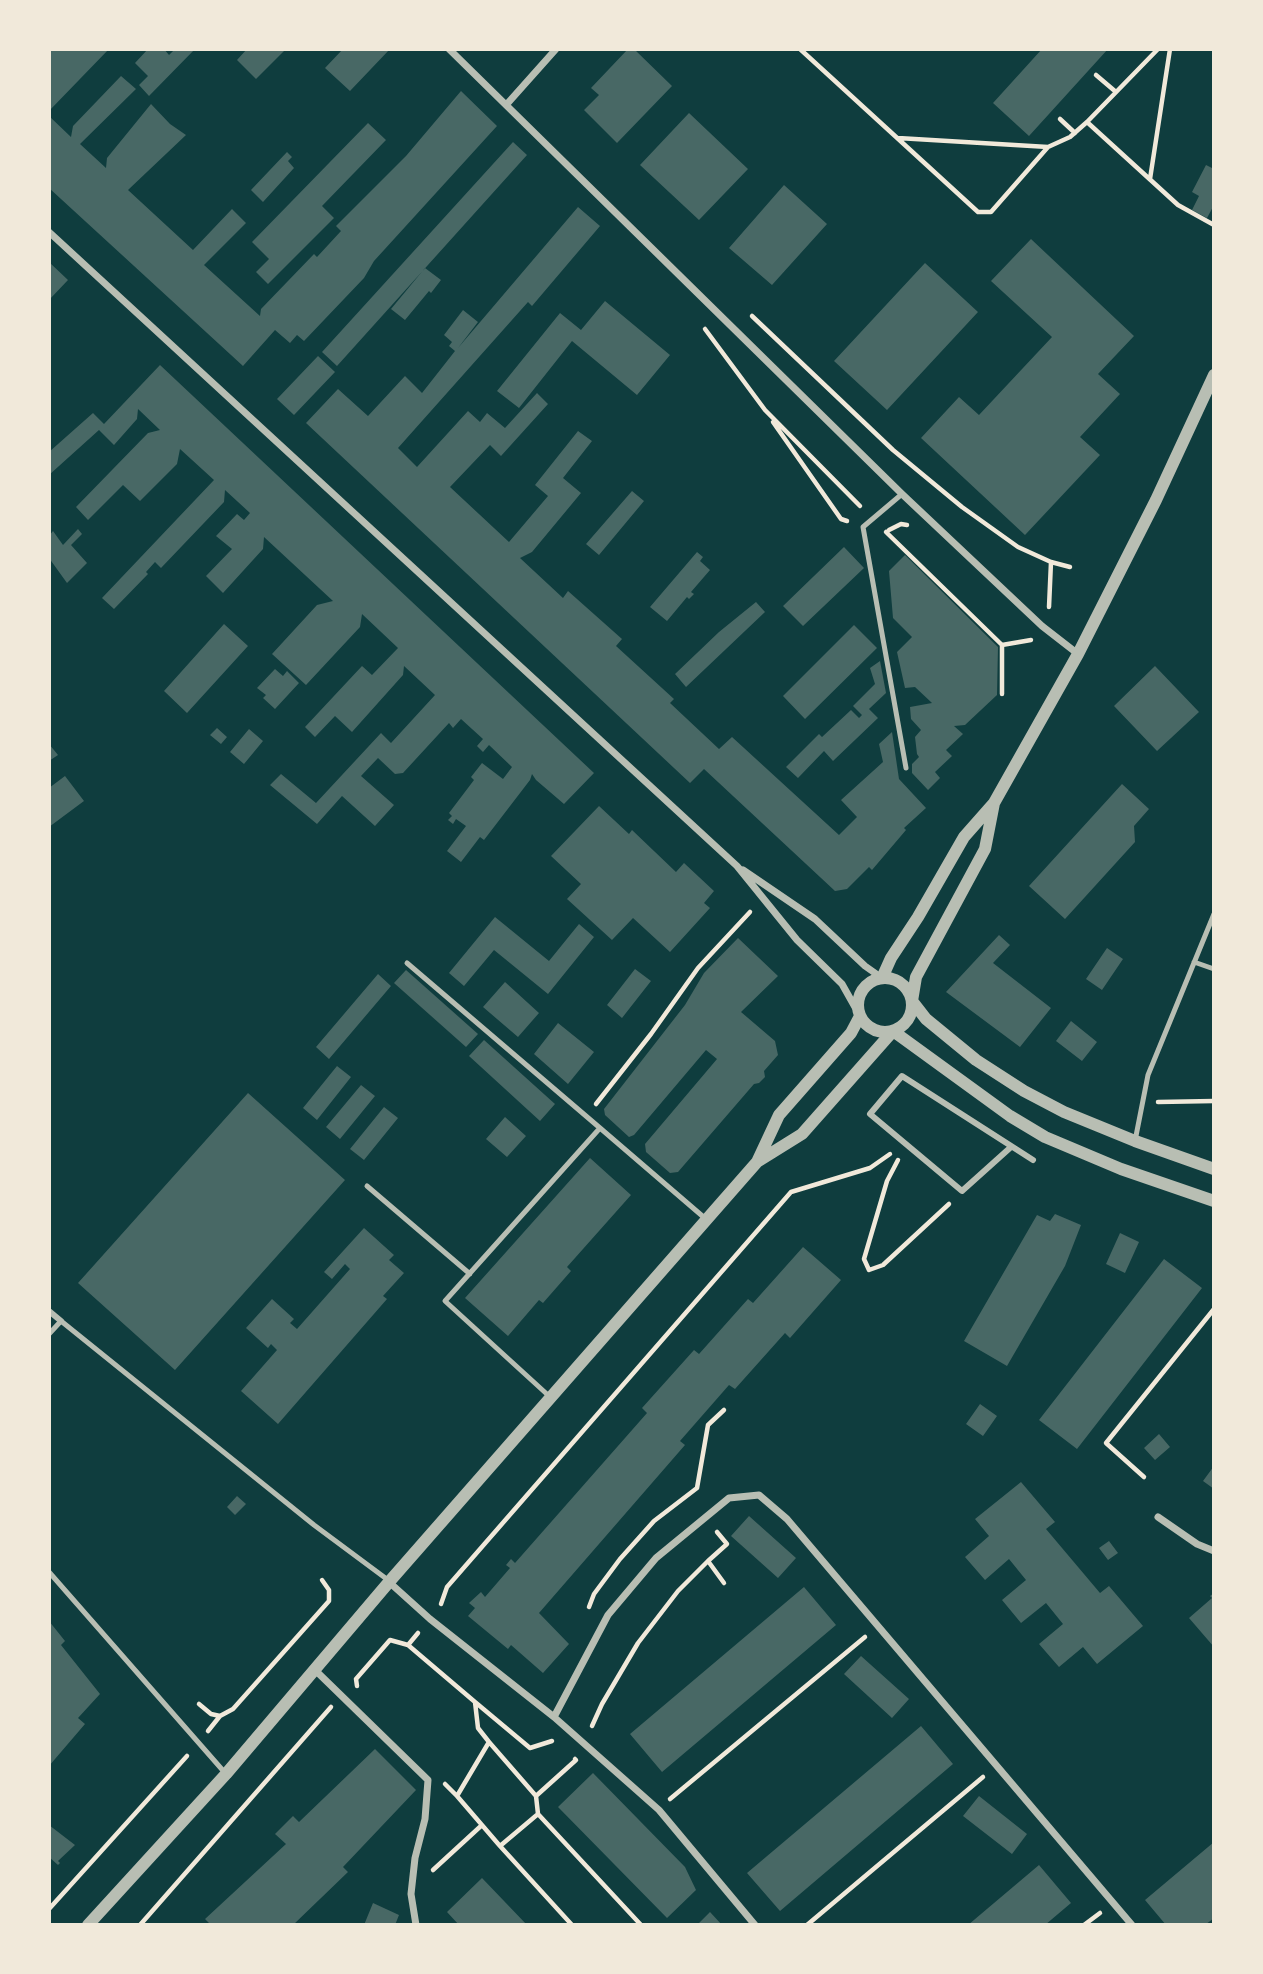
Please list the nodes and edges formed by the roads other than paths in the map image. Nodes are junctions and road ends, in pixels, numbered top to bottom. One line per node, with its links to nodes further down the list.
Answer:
1 (449, 49): 3 (street)
2 (556, 49): 3 (street)
3 (507, 104): 6 (street)
4 (49, 232): 10 (street)
5 (1214, 375): 7 (street)
6 (902, 494): 7 (street); 8 (lane)
7 (1078, 654): 9 (street)
8 (906, 768)
9 (994, 803): 15 (street); 16 (street)
10 (737, 866): 15 (street); 17 (street)
11 (1214, 914): 12 (lane)
12 (1194, 962): 14 (lane); 20 (lane)
13 (407, 963): 19 (lane)
14 (1214, 969)
15 (882, 978): 16 (street); 17 (street)
16 (912, 1001): 18 (street); 20 (street)
17 (860, 1016): 18 (street); 23 (street)
18 (893, 1031): 23 (street); 26 (street)
19 (600, 1128): 27 (lane); 28 (lane)
20 (1135, 1142): 24 (street)
21 (1011, 1147): 21 (street); 22 (street)
22 (1033, 1160)
23 (757, 1162): 27 (street)
24 (1214, 1170)
25 (367, 1186): 28 (lane)
26 (1214, 1201)
27 (707, 1220): 32 (street)
28 (470, 1274): 32 (lane)
29 (49, 1311): 30 (street)
30 (61, 1321): 31 (lane); 36 (lane)
31 (49, 1334)
32 (551, 1398): 36 (street)
33 (1158, 1517): 34 (street)
34 (1214, 1551)
35 (49, 1572): 39 (lane)
36 (389, 1582): 37 (street); 38 (street)
37 (314, 1669): 39 (street); 41 (street)
38 (554, 1717): 42 (street); 43 (street)
39 (226, 1774): 40 (street)
40 (88, 1925)
41 (416, 1925)
42 (755, 1925)
43 (1132, 1925)

